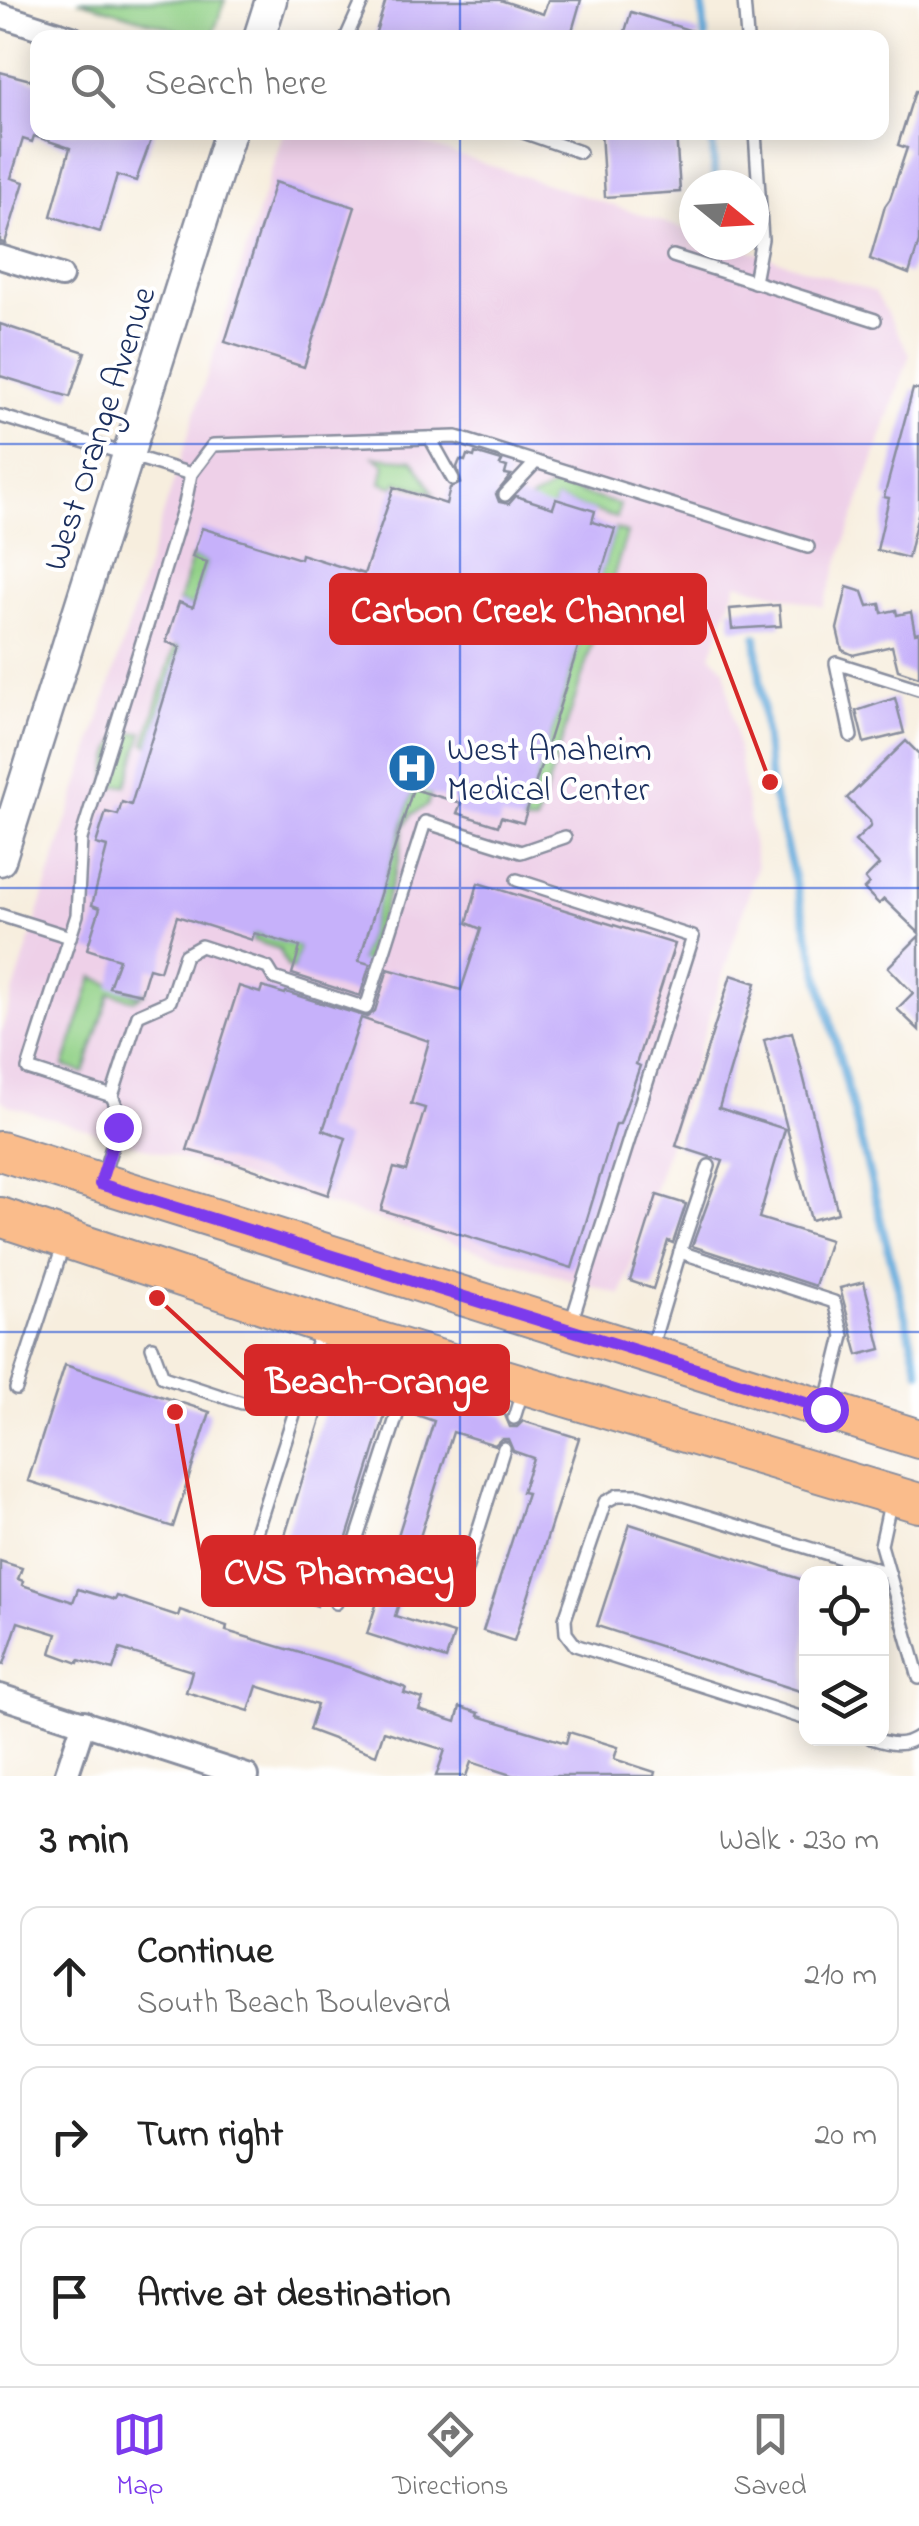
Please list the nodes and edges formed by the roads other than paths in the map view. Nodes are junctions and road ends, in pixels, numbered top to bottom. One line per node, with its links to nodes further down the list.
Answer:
1 (271, 0): 6 (street)
2 (363, 0): 7 (lane)
3 (744, 0): 8 (lane)
4 (0, 15): 5 (street)
5 (47, 30)
6 (262, 30)
7 (350, 30)
8 (746, 30)
9 (227, 140): 20 (street, West Orange Avenue)
10 (546, 140): 12 (lane)
11 (756, 140): 16 (lane)
12 (580, 152)
13 (674, 256): 16 (lane)
14 (0, 257): 15 (street)
15 (61, 276)
16 (754, 282): 17 (lane)
17 (875, 320)
18 (0, 416): 20 (lane)
19 (430, 438): 21 (lane); 22 (lane); 23 (lane)
20 (128, 456): 22 (lane); 29 (street, West Orange Avenue)
21 (536, 462): 24 (lane); 25 (lane)
22 (191, 474): 32 (lane)
23 (453, 479)
24 (506, 495)
25 (808, 546)
26 (919, 689): 27 (lane)
27 (851, 736)
28 (565, 838): 33 (lane)
29 (0, 860)
30 (517, 880): 41 (lane)
31 (0, 915): 32 (lane)
32 (70, 937): 33 (lane)
33 (112, 1096): 36 (lane)
34 (0, 1151): 36 (main road)
35 (709, 1166): 39 (lane)
36 (100, 1184): 41 (main road)
37 (0, 1217): 38 (main road)
38 (65, 1238): 40 (main road); 45 (lane)
39 (680, 1252): 43 (lane); 49 (lane)
40 (323, 1324): 44 (lane); 52 (main road)
41 (569, 1330): 43 (main road)
42 (152, 1347): 46 (lane)
43 (649, 1355): 49 (main road)
44 (305, 1380)
45 (16, 1390)
46 (242, 1402)
47 (297, 1405): 55 (lane)
48 (398, 1409): 58 (lane)
49 (825, 1409): 50 (main road)
50 (908, 1435)
51 (504, 1448): 57 (lane)
52 (906, 1499): 54 (lane)
53 (866, 1566): 61 (lane)
54 (887, 1566)
55 (244, 1570)
56 (889, 1573): 59 (lane)
57 (458, 1595)
58 (336, 1603)
59 (919, 1678)
60 (0, 1696): 62 (street)
61 (799, 1717)
62 (84, 1722): 65 (street); 66 (street)
63 (919, 1736): 64 (lane)
64 (889, 1744)
65 (66, 1776)
66 (247, 1776)

